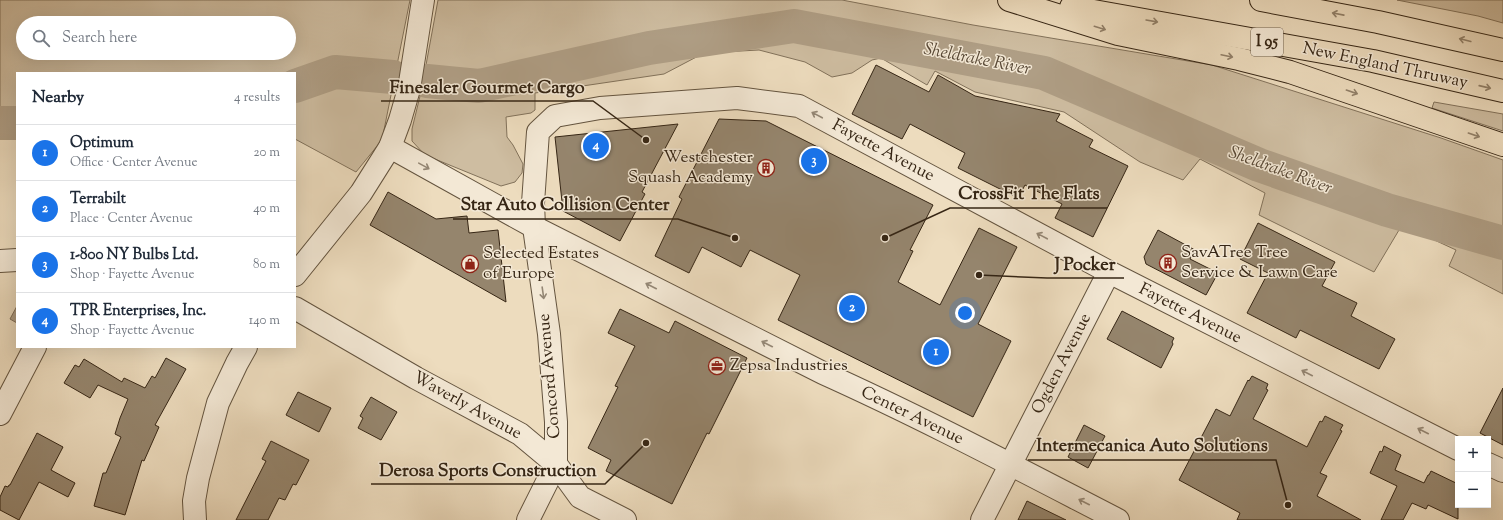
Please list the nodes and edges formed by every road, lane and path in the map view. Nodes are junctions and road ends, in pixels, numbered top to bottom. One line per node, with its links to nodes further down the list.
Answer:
1 (423, 0): 8 (street)
2 (1009, 0): 7 (highway, one-way to 7)
3 (1030, 0): 6 (highway, New England Thruway / I 95, one-way to 6)
4 (1261, 0): 5 (highway, I 95, one-way to 4)
5 (1503, 50)
6 (1503, 91)
7 (1503, 145)
8 (390, 147): 9 (street, one-way to 9); 13 (street)
9 (534, 227): 12 (street, Fayette Avenue, one-way to 9); 19 (street, Concord Avenue, one-way to 19); 20 (street, Center Avenue, one-way to 9)
10 (16, 260): 11 (street)
11 (0, 261)
12 (1109, 272): 18 (street, Fayette Avenue, one-way to 12); 20 (street, Ogden Avenue)
13 (296, 274)
14 (296, 309): 19 (street, Waverly Avenue)
15 (34, 348): 17 (street)
16 (245, 348): 23 (street)
17 (0, 414)
18 (1455, 447)
19 (556, 464): 24 (street, Concord Avenue); 25 (street, Waverly Avenue)
20 (1011, 465): 26 (street, Ogden Avenue); 27 (street, Center Avenue, one-way to 20)
21 (1491, 466): 22 (street)
22 (1503, 472)
23 (194, 520)
24 (528, 520)
25 (625, 520)
26 (982, 520)
27 (1118, 520)

